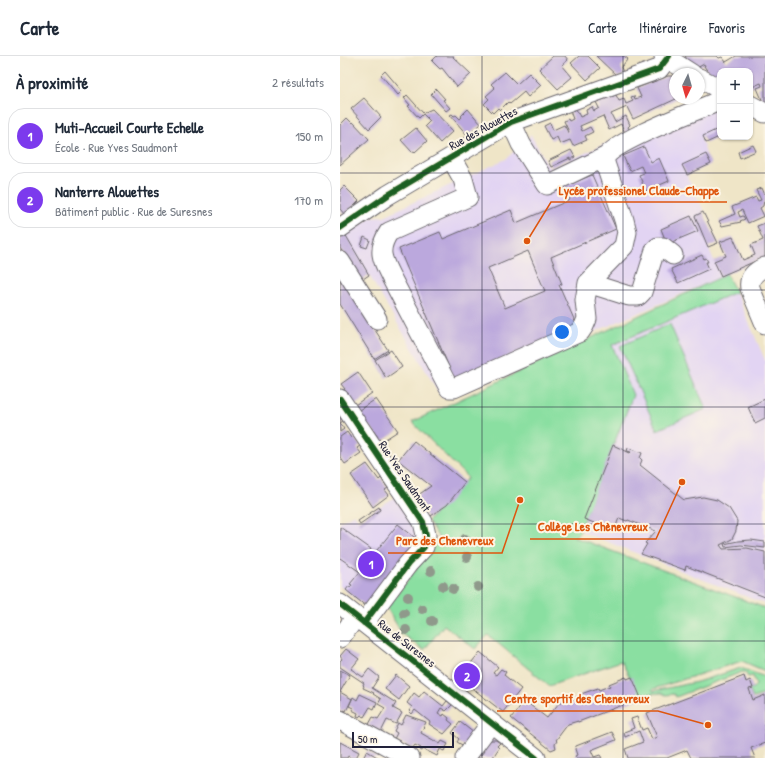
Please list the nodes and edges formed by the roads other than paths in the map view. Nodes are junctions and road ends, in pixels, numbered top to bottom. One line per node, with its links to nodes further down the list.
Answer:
1 (666, 57): 2 (street); 8 (street, Rue des Alouettes)
2 (683, 68)
3 (705, 81): 4 (street)
4 (717, 87)
5 (717, 102): 9 (street)
6 (753, 107): 7 (street)
7 (765, 113)
8 (511, 122): 9 (street); 10 (street, Rue des Alouettes)
9 (605, 157): 15 (street)
10 (451, 158): 11 (street, Rue des Alouettes); 15 (street)
11 (340, 228)
12 (673, 255): 15 (street)
13 (340, 262): 16 (street)
14 (765, 267): 17 (street)
15 (588, 283)
16 (377, 319)
17 (765, 324)
18 (340, 399): 20 (street, Rue Yves Saudmont)
19 (340, 604): 20 (street, Rue de Suresnes)
20 (360, 620): 21 (street, Rue Yves Saudmont); 23 (street, Rue de Suresnes)
21 (340, 638)
22 (340, 720): 24 (street)
23 (491, 723): 25 (street); 26 (street, Rue de Suresnes)
24 (410, 758)
25 (465, 758)
26 (536, 758)

